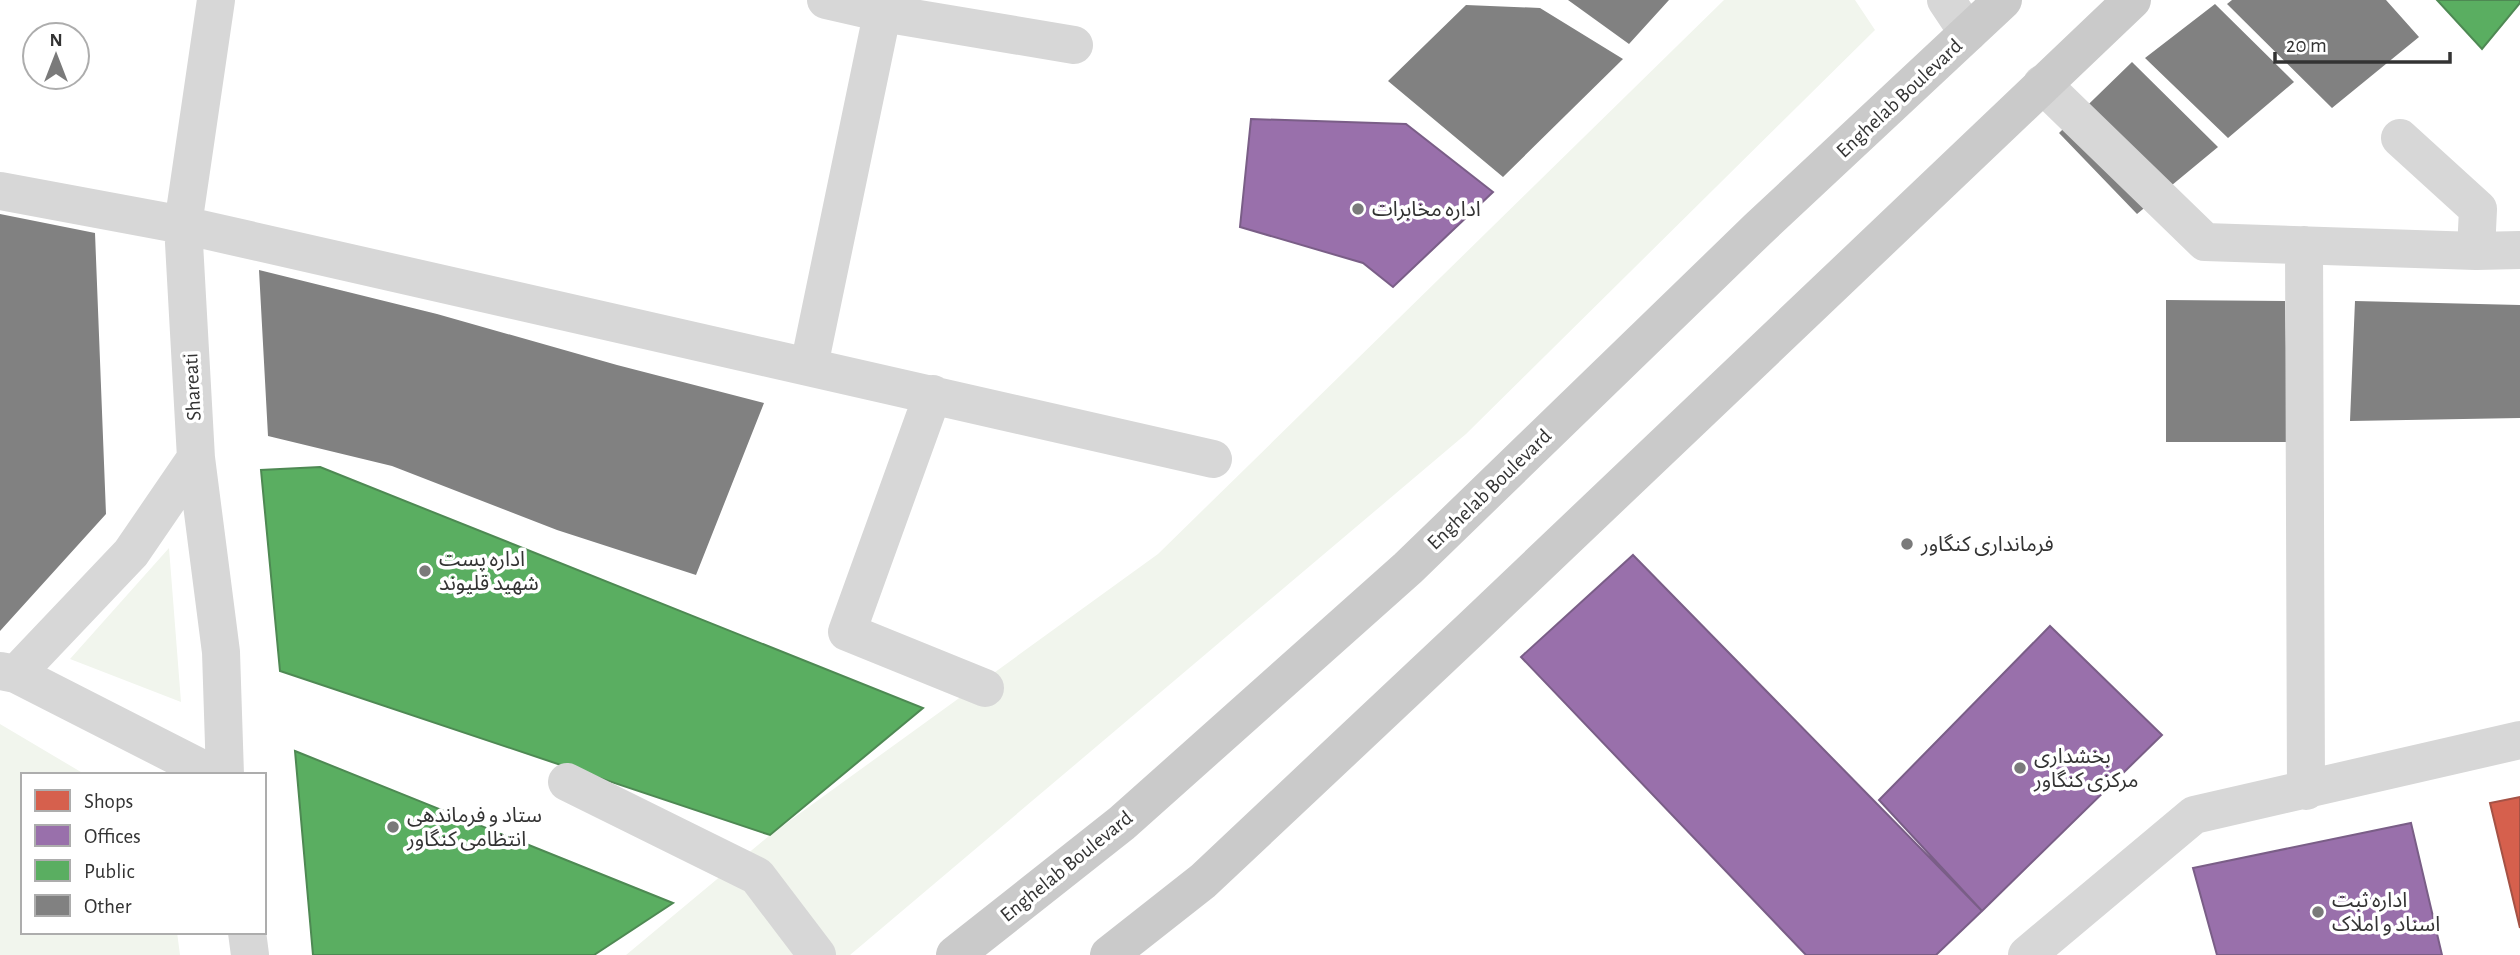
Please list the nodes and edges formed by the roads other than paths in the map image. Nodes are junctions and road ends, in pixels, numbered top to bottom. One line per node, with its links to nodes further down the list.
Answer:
1 (216, 0): 12 (street, Shareati)
2 (826, 0): 6 (street)
3 (1946, 0): 7 (street)
4 (2003, 0): 7 (main road, Enghelab Boulevard)
5 (2132, 0): 9 (main road)
6 (884, 6): 8 (street); 16 (street)
7 (1968, 33): 30 (main road, Enghelab Boulevard)
8 (1074, 45)
9 (2042, 84): 13 (street); 31 (main road)
10 (2400, 138): 15 (street)
11 (0, 191): 12 (street)
12 (183, 225): 16 (street); 18 (street, Shareati)
13 (2304, 245): 15 (street); 26 (street)
14 (2520, 250): 15 (street)
15 (2476, 251)
16 (809, 366): 17 (street)
17 (933, 394): 19 (street); 21 (street)
18 (196, 458): 20 (street); 24 (street, Shareati)
19 (1213, 458)
20 (8, 672): 23 (street)
21 (985, 688)
22 (2520, 740): 26 (street)
23 (210, 773)
24 (225, 773)
25 (567, 782): 29 (street)
26 (2306, 790): 32 (street)
27 (247, 934): 28 (street)
28 (250, 955)
29 (817, 955)
30 (955, 955)
31 (1109, 955)
32 (2027, 955)

